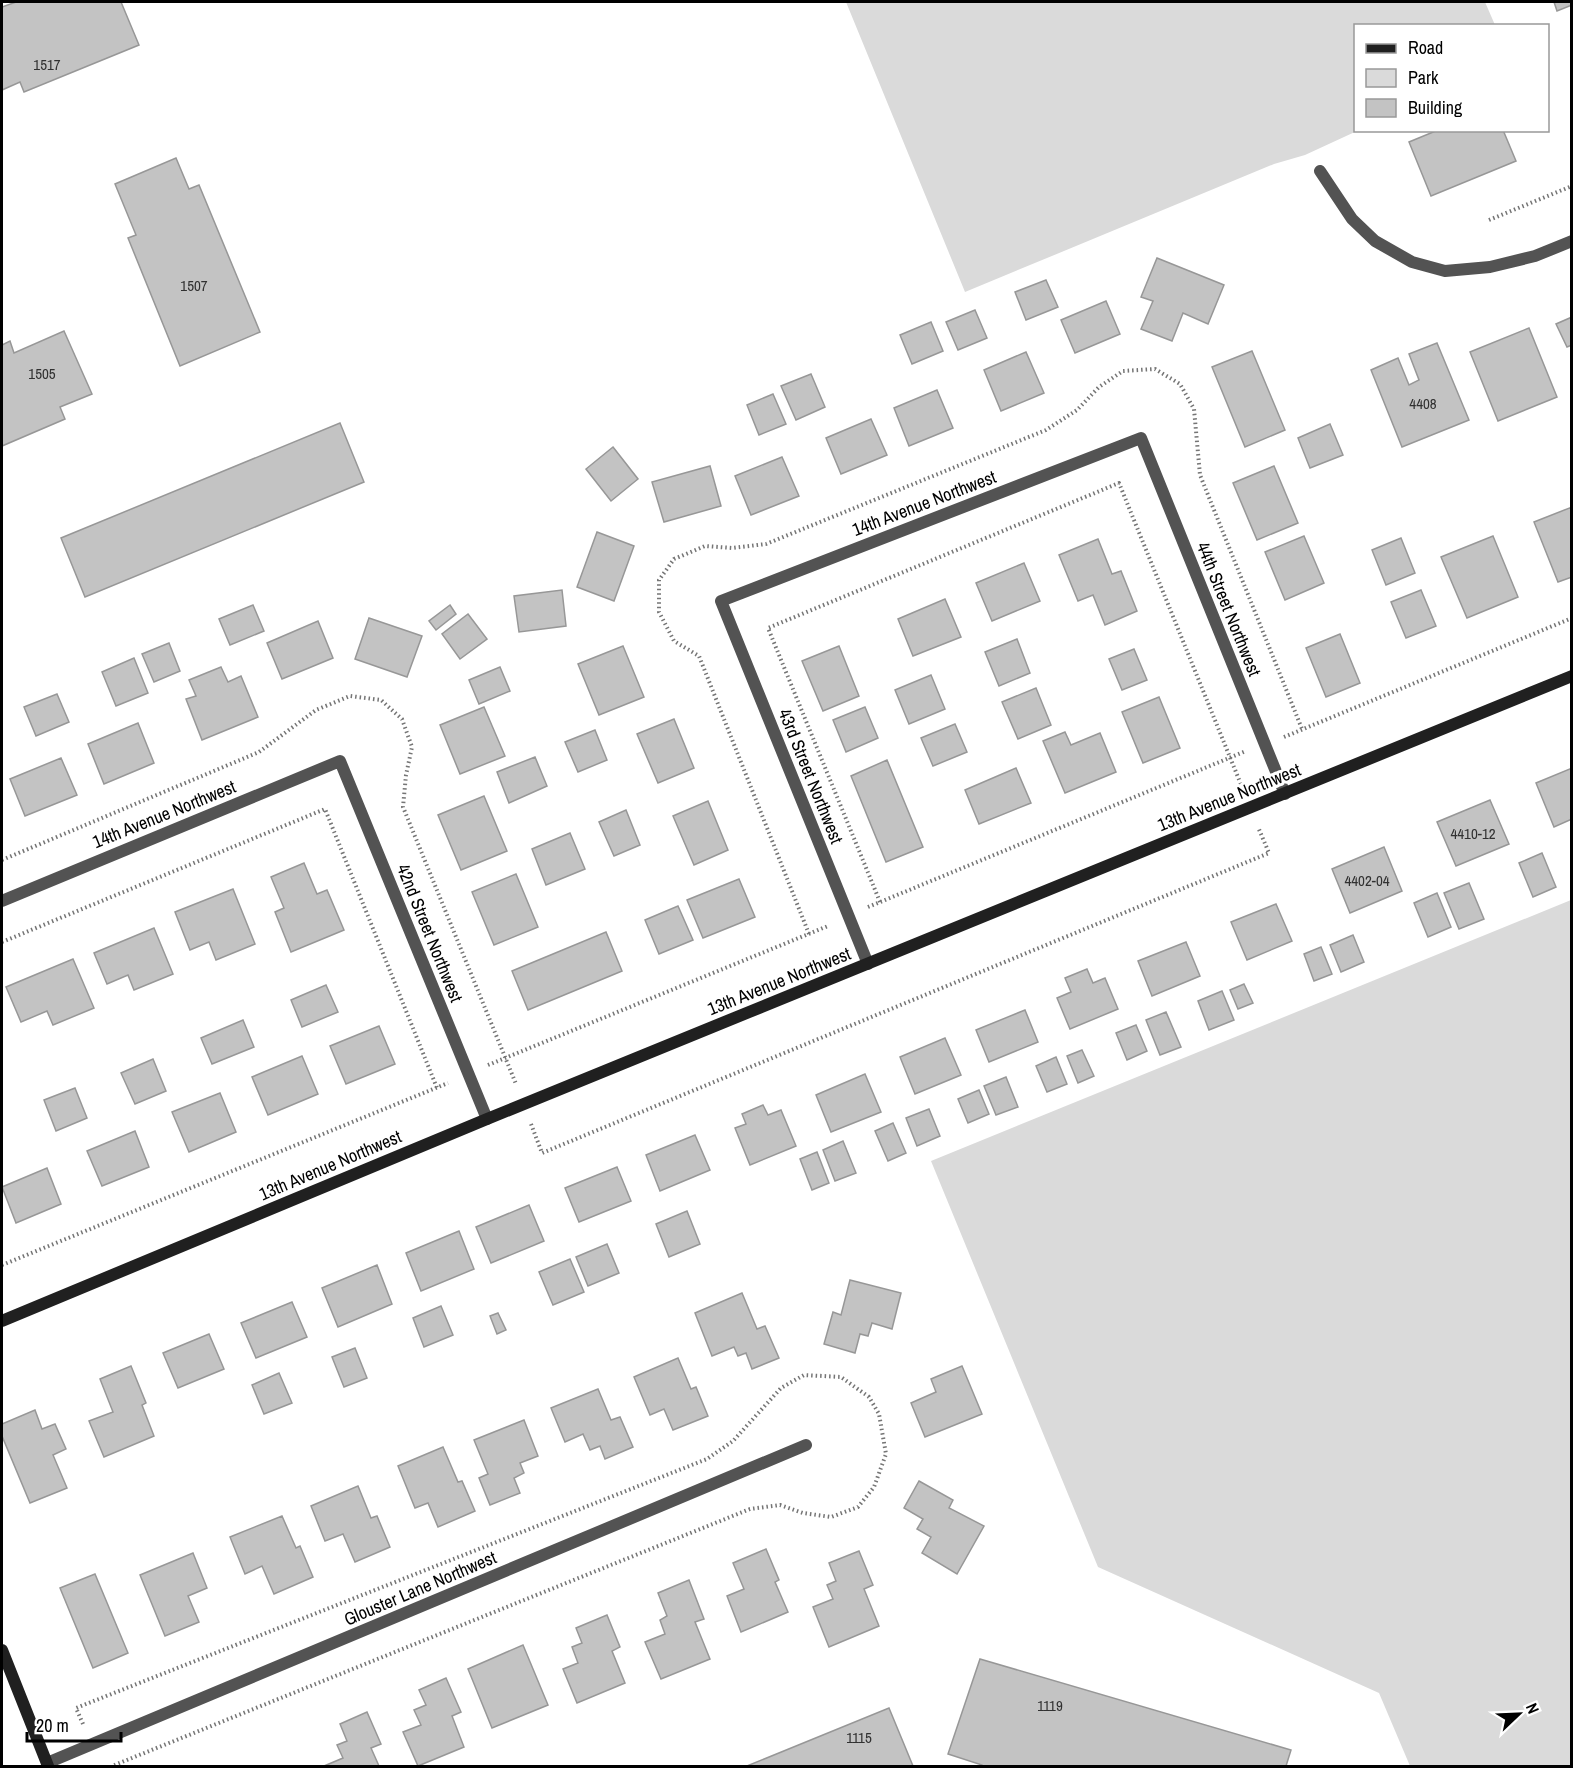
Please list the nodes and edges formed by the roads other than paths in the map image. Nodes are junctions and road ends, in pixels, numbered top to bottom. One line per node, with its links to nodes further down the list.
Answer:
1 (1320, 171): 2 (street)
2 (1572, 241)
3 (1140, 438): 4 (street, 14th Avenue Northwest); 7 (street, 44th Street Northwest)
4 (721, 601): 9 (street, 43rd Street Northwest)
5 (1572, 675): 7 (street, 13th Avenue Northwest)
6 (340, 761): 8 (street, 14th Avenue Northwest); 10 (street, 42nd Street Northwest)
7 (1285, 794): 9 (street, 13th Avenue Northwest)
8 (2, 901)
9 (868, 964): 10 (street, 13th Avenue Northwest)
10 (487, 1119): 11 (street, 13th Avenue Northwest)
11 (2, 1322)
12 (806, 1445): 14 (street, Glouster Lane Northwest)
13 (2, 1650): 14 (street)
14 (48, 1765)

